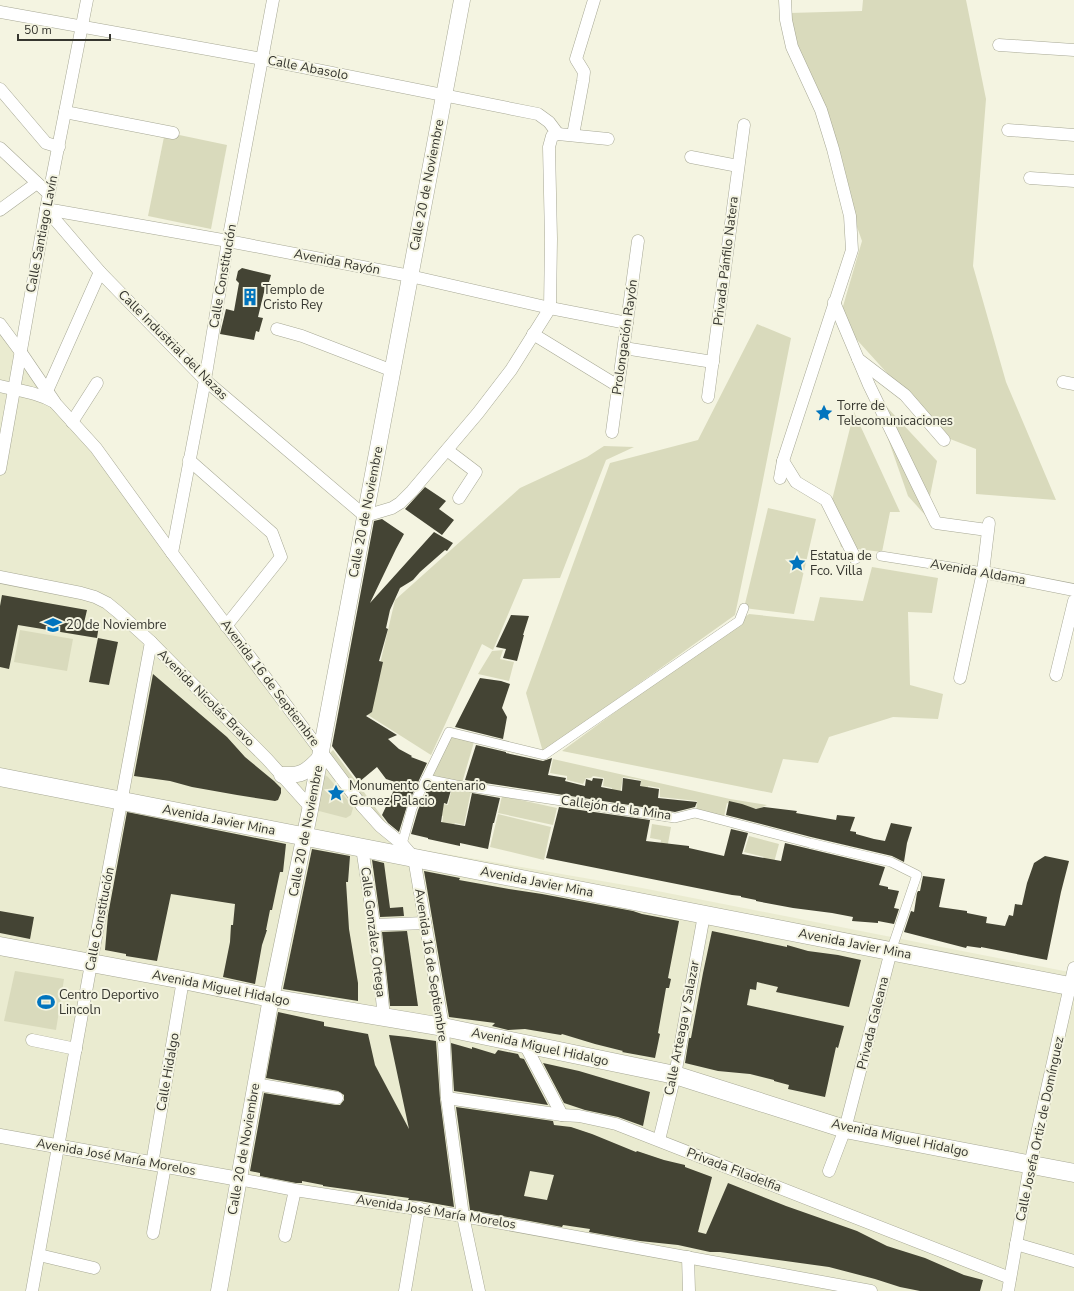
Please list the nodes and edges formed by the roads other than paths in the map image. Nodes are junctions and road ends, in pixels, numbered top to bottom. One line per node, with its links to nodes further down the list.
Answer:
1 (87, 0): 7 (street, Calle Santiago Lavín)
2 (273, 0): 10 (street, Calle Constitución)
3 (462, 0): 12 (main road, Calle 20 de Noviembre)
4 (594, 0): 18 (street)
5 (785, 0): 35 (street)
6 (0, 12): 7 (street, Calle Abasolo)
7 (82, 26): 10 (street, Calle Abasolo); 13 (street, Calle Santiago Lavín)
8 (999, 45): 9 (street)
9 (1074, 50)
10 (262, 59): 12 (street, Calle Abasolo); 31 (street, Calle Constitución)
11 (0, 89): 21 (street)
12 (444, 95): 17 (street, Calle Abasolo); 34 (main road, Calle 20 de Noviembre)
13 (66, 112): 16 (street); 21 (street, Calle Santiago Lavín)
14 (744, 125): 24 (street, Privada Pánfilo Natera)
15 (1008, 130): 19 (street)
16 (174, 133)
17 (558, 134): 18 (street); 36 (street)
18 (573, 135): 20 (street)
19 (1074, 135)
20 (608, 139)
21 (58, 147): 28 (street, Calle Santiago Lavín)
22 (0, 148): 27 (street)
23 (691, 157): 24 (street)
24 (738, 166): 44 (street, Privada Pánfilo Natera)
25 (1030, 178): 26 (street)
26 (1074, 181)
27 (37, 183): 28 (street); 30 (street)
28 (49, 194): 29 (street, Calle Santiago Lavín)
29 (46, 209): 31 (street, Avenida Rayón); 33 (street, Calle Industrial del Nazas); 42 (street, Calle Santiago Lavín)
30 (0, 210)
31 (228, 241): 34 (street, Avenida Rayón); 46 (street, Calle Constitución)
32 (638, 241): 37 (street, Prolongación Rayón)
33 (100, 272): 46 (street, Calle Industrial del Nazas); 51 (street)
34 (410, 276): 36 (street, Avenida Rayón); 45 (main road, Calle 20 de Noviembre)
35 (834, 302): 43 (street); 59 (street)
36 (550, 308): 37 (street, Avenida Rayón); 40 (street)
37 (627, 323): 41 (street, Prolongación Rayón)
38 (0, 324): 42 (street, Avenida 16 de Septiembre)
39 (277, 329): 45 (street)
40 (533, 334): 49 (street); 57 (street)
41 (624, 348): 44 (street); 49 (street, Prolongación Rayón)
42 (20, 351): 50 (street, Calle Santiago Lavín); 51 (street, Avenida 16 de Septiembre)
43 (857, 358): 56 (street); 67 (street)
44 (713, 362): 52 (street, Privada Pánfilo Natera)
45 (392, 371): 63 (main road, Calle 20 de Noviembre)
46 (205, 380): 58 (street, Calle Constitución); 63 (street, Calle Industrial del Nazas)
47 (97, 383): 54 (street)
48 (0, 386): 50 (street)
49 (618, 386): 55 (street, Prolongación Rayón)
50 (15, 390): 53 (street); 60 (street, Calle Santiago Lavín)
51 (47, 391): 53 (street, Avenida 16 de Septiembre)
52 (708, 397)
53 (56, 404): 54 (street, Avenida 16 de Septiembre)
54 (72, 422): 64 (street, Avenida 16 de Septiembre)
55 (612, 432)
56 (944, 440)
57 (447, 450): 62 (street); 63 (street)
58 (189, 460): 64 (street, Calle Constitución); 72 (street)
59 (782, 461): 61 (street); 66 (street)
60 (0, 469)
61 (780, 478)
62 (459, 498)
63 (365, 516): 76 (main road, Calle 20 de Noviembre)
64 (172, 553): 72 (street, Avenida 16 de Septiembre)
65 (881, 556): 67 (street, Avenida Aldama)
66 (855, 558)
67 (983, 572): 69 (street, Avenida Aldama); 75 (street)
68 (0, 577): 73 (street, Avenida Nicolás Bravo)
69 (1074, 590)
70 (1074, 601): 74 (street)
71 (744, 608): 79 (street)
72 (226, 626): 76 (street, Avenida 16 de Septiembre)
73 (151, 642): 77 (street, Avenida Nicolás Bravo); 80 (street, Calle Constitución)
74 (1056, 675)
75 (960, 678)
76 (321, 754): 77 (main road); 81 (main road, Calle 20 de Noviembre); 83 (street, Avenida 16 de Septiembre)
77 (282, 775): 81 (street, Avenida Nicolás Bravo)
78 (0, 777): 80 (main road, Avenida Javier Mina)
79 (426, 779): 83 (street); 86 (street, Callejón de la Mina)
80 (122, 801): 82 (main road, Avenida Javier Mina); 92 (street, Calle Constitución)
81 (311, 808): 82 (main road, Calle 20 de Noviembre)
82 (305, 837): 84 (main road, Avenida Javier Mina); 96 (main road, Calle 20 de Noviembre)
83 (402, 844): 85 (street, Avenida 16 de Septiembre)
84 (362, 848): 85 (main road, Avenida Javier Mina); 89 (street, Calle González Ortega)
85 (414, 858): 87 (main road, Avenida Javier Mina); 88 (street, Avenida 16 de Septiembre)
86 (917, 875): 91 (street, Privada Galeana)
87 (704, 915): 91 (main road, Avenida Javier Mina); 102 (street, Calle Arteaga y Salazar)
88 (425, 923): 89 (street); 98 (street, Avenida 16 de Septiembre)
89 (374, 925): 97 (street, Calle González Ortega)
90 (0, 946): 92 (main road, Avenida Miguel Hidalgo)
91 (891, 951): 95 (main road, Avenida Javier Mina); 107 (street, Privada Galeana)
92 (91, 964): 94 (main road, Avenida Miguel Hidalgo); 101 (street, Calle Constitución)
93 (1074, 968): 95 (street, Calle Josefa Ortiz de Domínguez)
94 (183, 980): 96 (main road, Avenida Miguel Hidalgo); 111 (street, Calle Hidalgo)
95 (1072, 987): 112 (street, Calle Josefa Ortiz de Domínguez)
96 (272, 998): 97 (main road, Avenida Miguel Hidalgo); 103 (main road, Calle 20 de Noviembre)
97 (384, 1017): 98 (main road, Avenida Miguel Hidalgo)
98 (443, 1027): 100 (main road, Avenida Miguel Hidalgo); 105 (street, Avenida 16 de Septiembre)
99 (32, 1040): 101 (street)
100 (524, 1043): 102 (main road, Avenida Miguel Hidalgo); 106 (street)
101 (76, 1049): 110 (street, Calle Constitución)
102 (675, 1074): 107 (main road, Avenida Miguel Hidalgo); 109 (street, Calle Arteaga y Salazar)
103 (255, 1084): 104 (street); 115 (main road, Calle 20 de Noviembre)
104 (337, 1098)
105 (447, 1098): 106 (street, Privada Filadelfia); 118 (street, Avenida 16 de Septiembre)
106 (562, 1115): 109 (street, Privada Filadelfia)
107 (845, 1129): 112 (main road, Avenida Miguel Hidalgo); 113 (street, Privada Galeana)
108 (0, 1136): 110 (street, Avenida José María Morelos)
109 (659, 1140): 126 (street, Privada Filadelfia)
110 (59, 1146): 111 (street, Avenida José María Morelos); 122 (street, Calle Constitución)
111 (159, 1165): 115 (street, Avenida José María Morelos); 119 (street, Calle Hidalgo)
112 (1030, 1165): 114 (main road, Avenida Miguel Hidalgo); 121 (street, Calle Josefa Ortiz de Domínguez)
113 (828, 1171)
114 (1074, 1173)
115 (239, 1179): 116 (street, Avenida José María Morelos); 128 (main road, Calle 20 de Noviembre)
116 (294, 1190): 117 (street, Avenida José María Morelos); 120 (street)
117 (419, 1208): 118 (street, Avenida José María Morelos); 129 (street)
118 (463, 1216): 123 (street, Avenida José María Morelos); 130 (street, Avenida 16 de Septiembre)
119 (153, 1233)
120 (284, 1236)
121 (1016, 1244): 124 (street); 126 (street, Calle Josefa Ortiz de Domínguez)
122 (39, 1255): 125 (street); 127 (street, Calle Constitución)
123 (688, 1257): 131 (street); 132 (street, Avenida José María Morelos)
124 (1074, 1261)
125 (94, 1268)
126 (1010, 1278): 133 (street, Calle Josefa Ortiz de Domínguez)
127 (32, 1291)
128 (219, 1291)
129 (405, 1291)
130 (479, 1291)
131 (689, 1291)
132 (871, 1291)
133 (1008, 1291)

